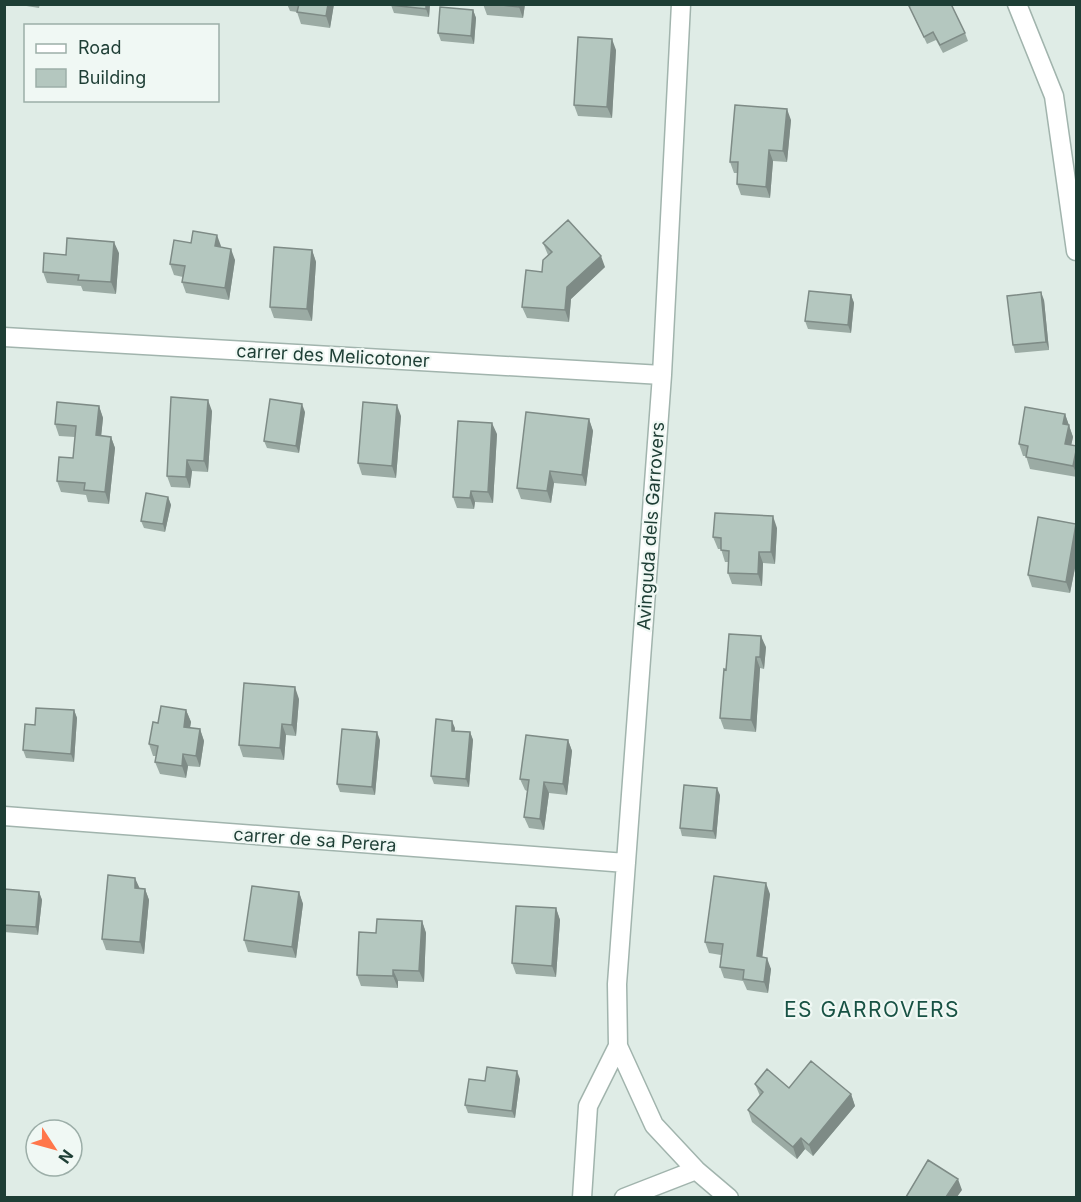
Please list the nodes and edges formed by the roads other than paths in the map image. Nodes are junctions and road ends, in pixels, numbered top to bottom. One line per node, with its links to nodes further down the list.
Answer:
1 (681, 4): 5 (street, Avinguda dels Garrovers)
2 (1017, 4): 3 (street)
3 (1077, 251)
4 (4, 337): 5 (street, carrer des Melicotoner)
5 (662, 375): 7 (street, Avinguda dels Garrovers)
6 (4, 816): 7 (street, carrer de sa Perera)
7 (626, 863): 8 (street, Avinguda dels Garrovers)
8 (618, 1046): 9 (street); 10 (street)
9 (696, 1170): 11 (street); 12 (street)
10 (582, 1197)
11 (624, 1197)
12 (729, 1197)

